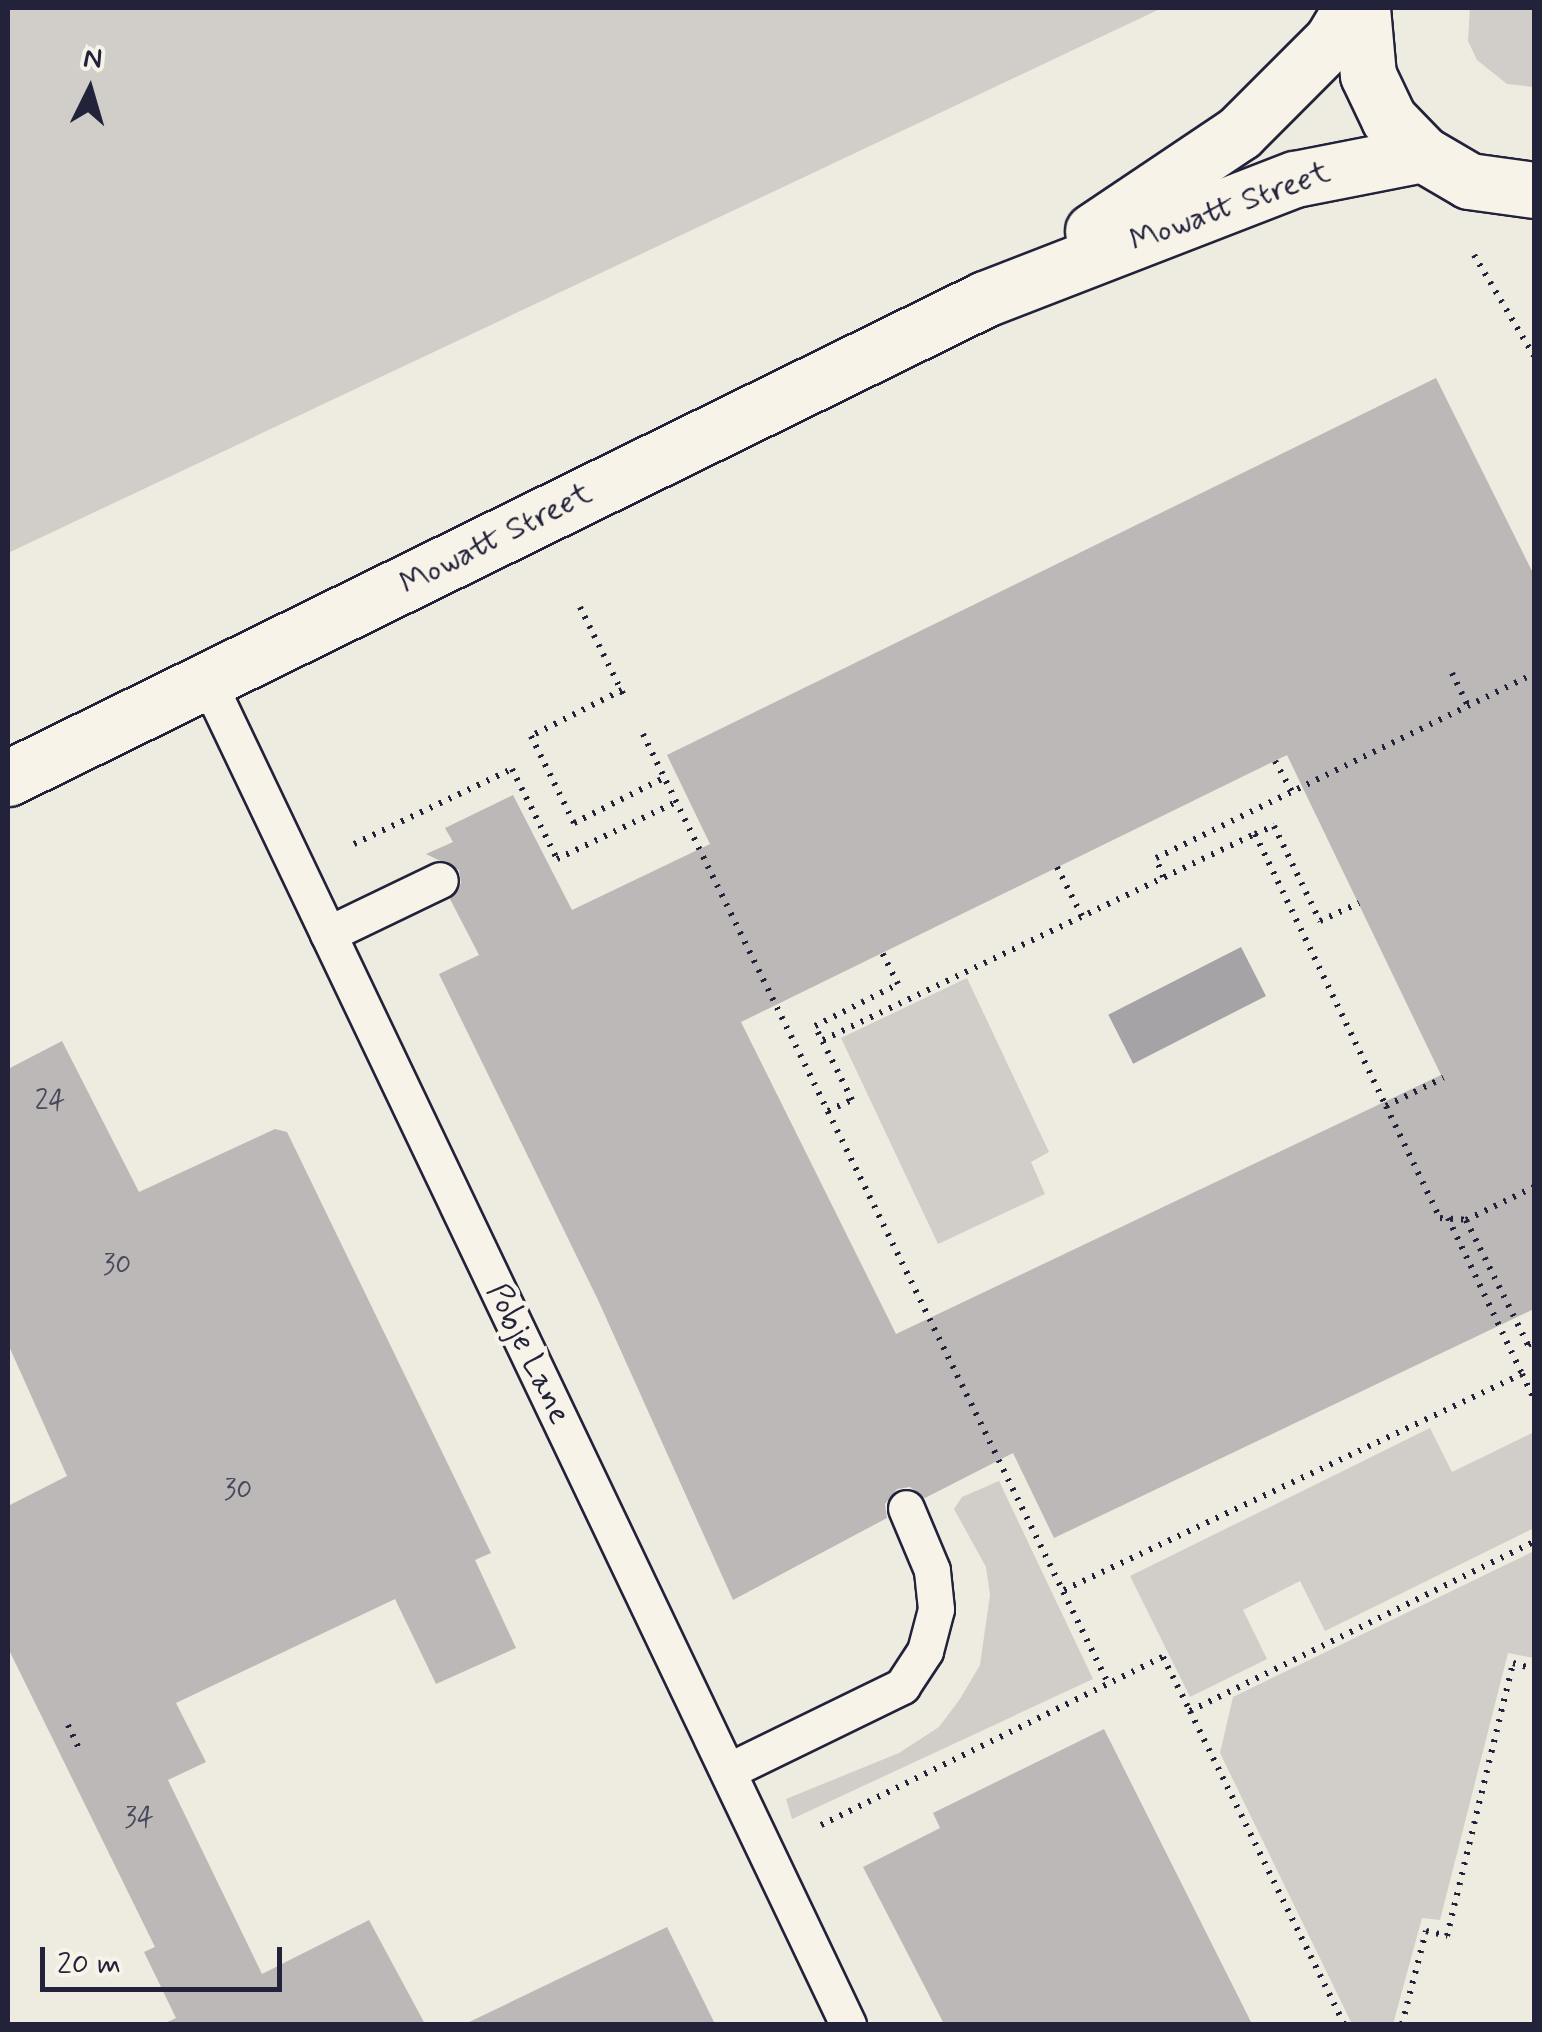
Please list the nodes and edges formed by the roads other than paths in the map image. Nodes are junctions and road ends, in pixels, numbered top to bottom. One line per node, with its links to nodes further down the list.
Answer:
1 (1351, 8): 5 (street, Mowatt Street)
2 (1362, 8): 3 (street)
3 (1423, 154): 4 (street); 5 (street, Mowatt Street)
4 (1530, 194)
5 (985, 299): 6 (street, Mowatt Street)
6 (209, 684): 7 (street, Mowatt Street); 9 (lane, Pobje Lane)
7 (8, 778)
8 (440, 880): 9 (lane)
9 (328, 934): 11 (lane, Pobje Lane)
10 (906, 1508): 11 (lane)
11 (728, 1771): 12 (lane, Pobje Lane)
12 (848, 2024)

